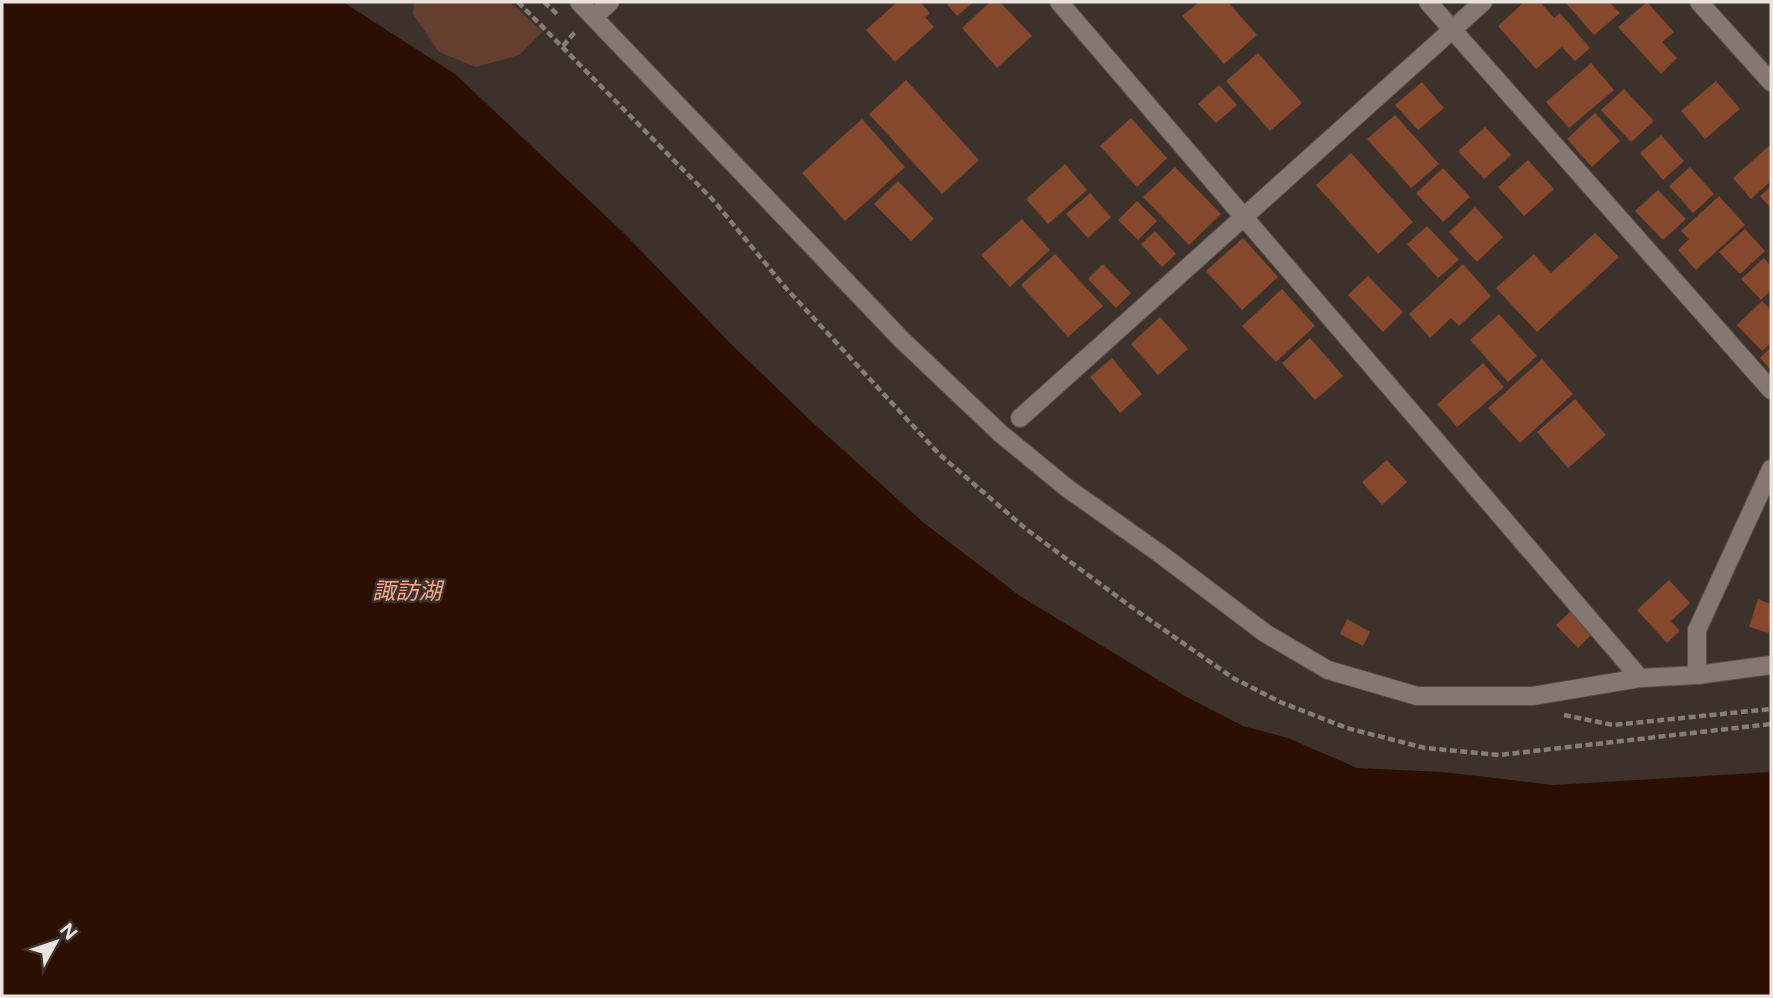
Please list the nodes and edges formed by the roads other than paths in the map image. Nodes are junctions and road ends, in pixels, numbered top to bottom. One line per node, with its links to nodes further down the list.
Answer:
1 (579, 2): 7 (street)
2 (610, 2): 7 (street)
3 (1059, 2): 10 (street)
4 (1428, 2): 8 (street)
5 (1483, 2): 8 (street)
6 (1699, 2): 9 (street)
7 (594, 17): 16 (street)
8 (1452, 29): 10 (street); 11 (street)
9 (1771, 82)
10 (1244, 216): 12 (street); 16 (street)
11 (1771, 390)
12 (1020, 418)
13 (1771, 469): 15 (street)
14 (1771, 665): 15 (street)
15 (1697, 675): 16 (street)
16 (1640, 678)

